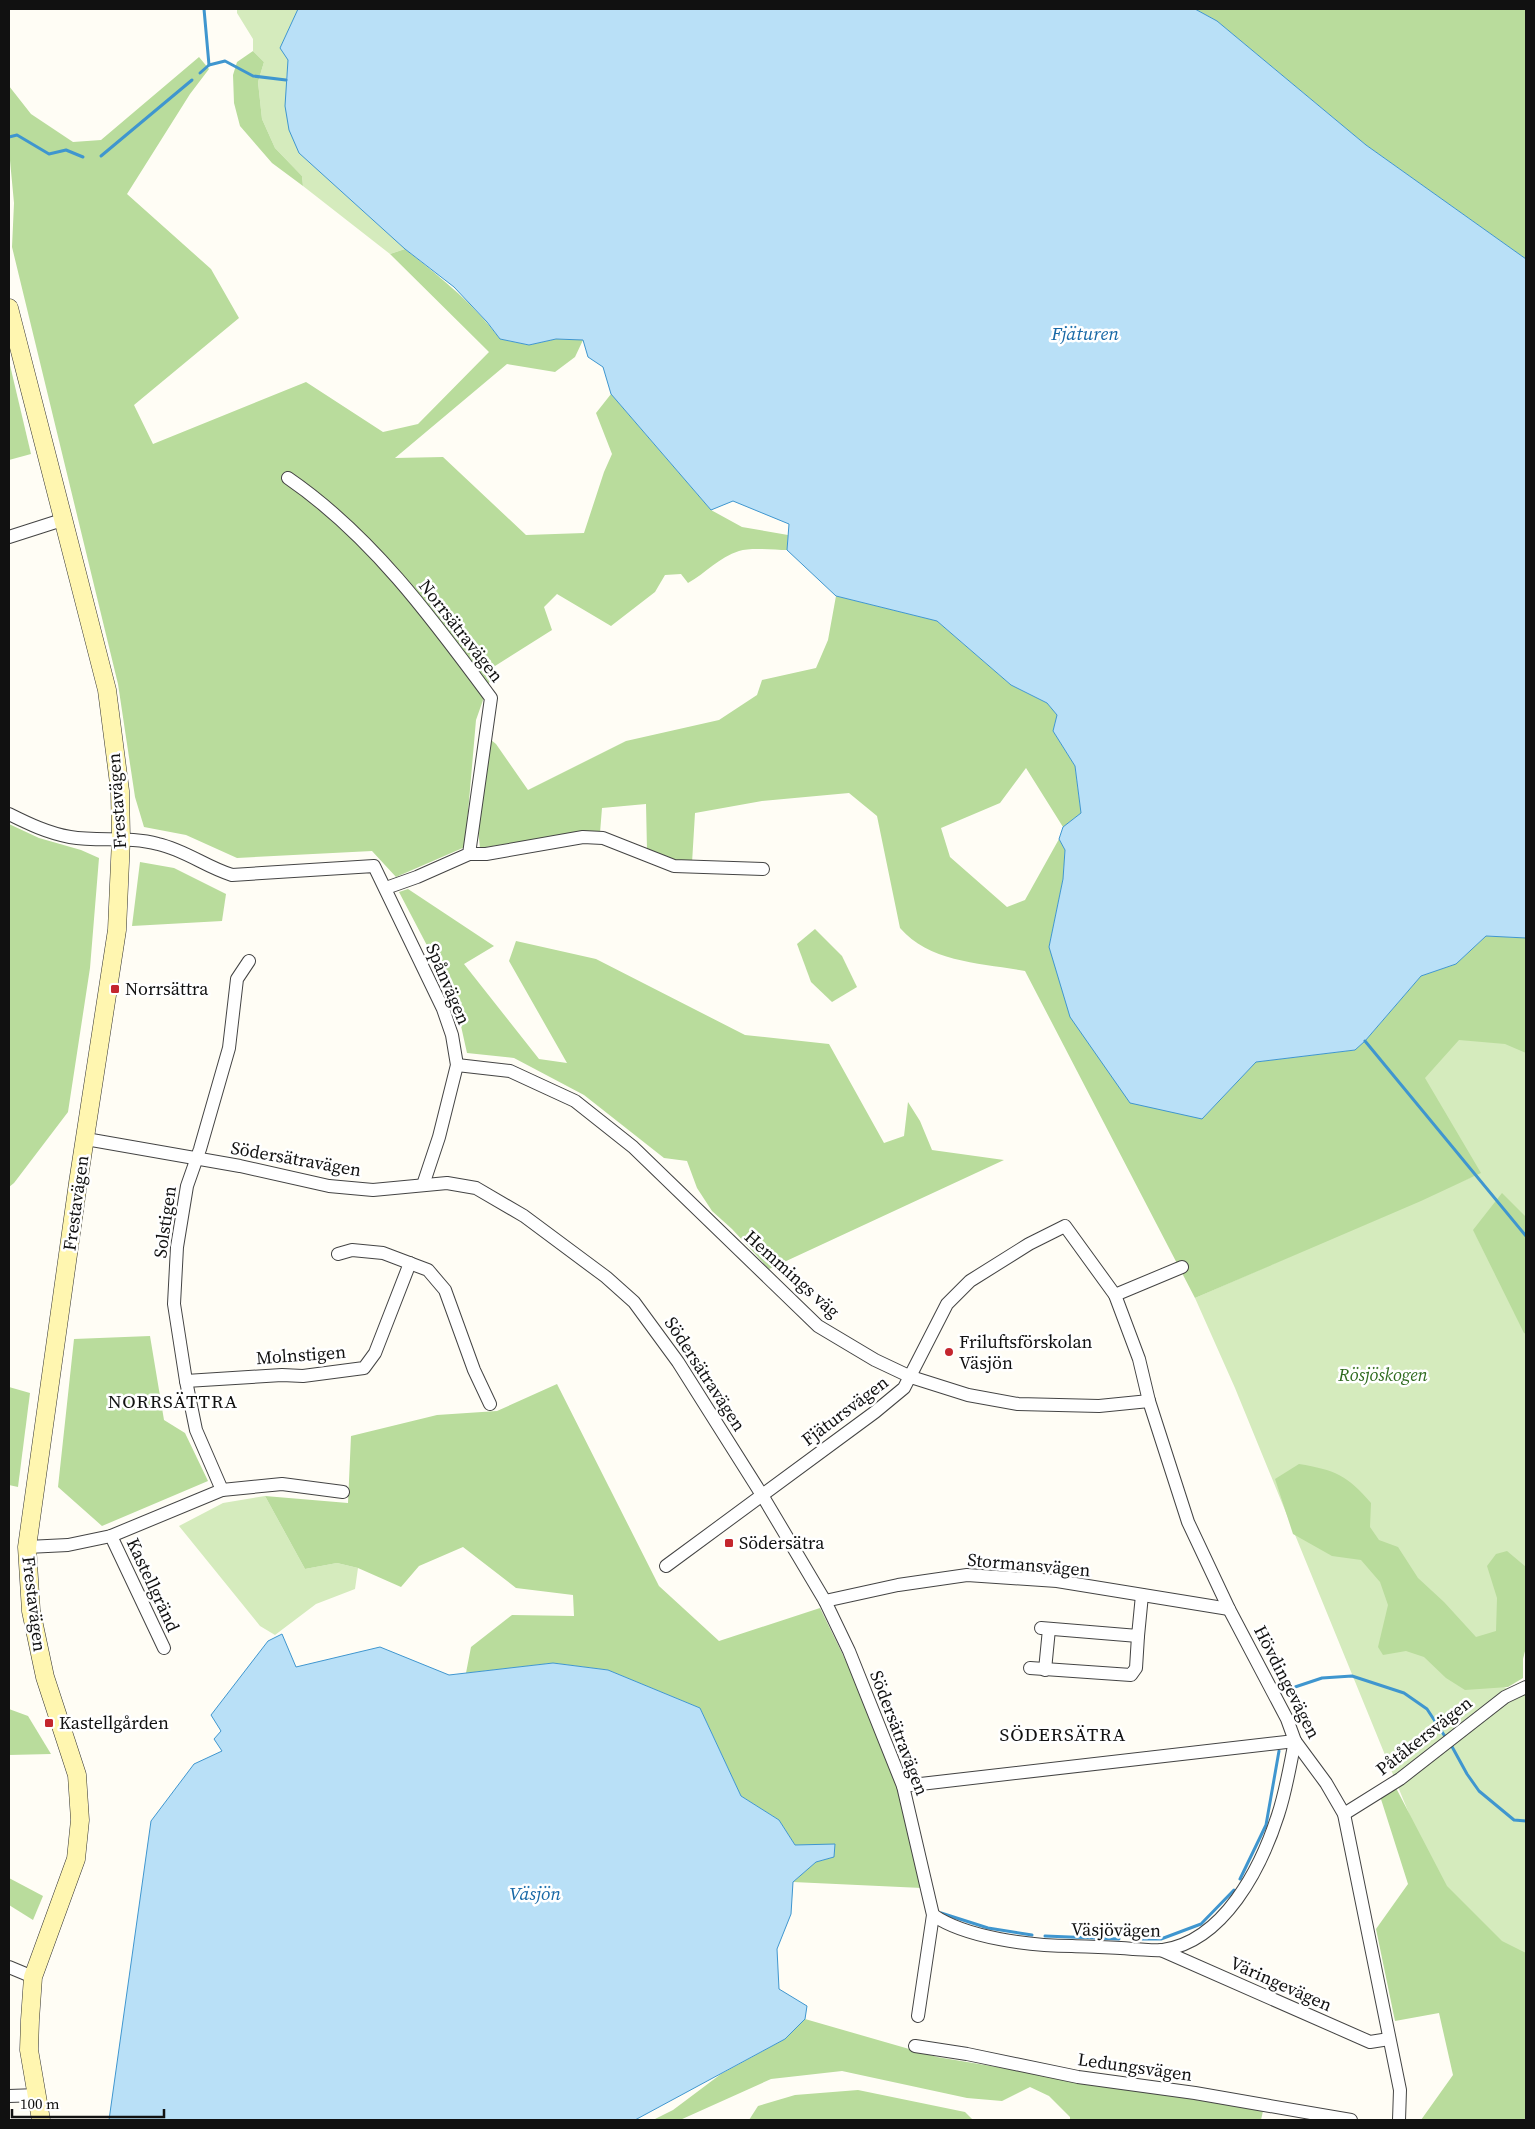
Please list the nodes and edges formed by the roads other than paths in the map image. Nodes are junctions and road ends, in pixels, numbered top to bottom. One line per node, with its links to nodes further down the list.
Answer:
1 (9, 308): 3 (street, Frestavägen)
2 (288, 478): 7 (street, Norrsätravägen)
3 (62, 520): 4 (street); 6 (street, Frestavägen)
4 (9, 537)
5 (9, 814): 6 (street)
6 (121, 840): 9 (street); 12 (street, Frestavägen)
7 (469, 854): 8 (street); 9 (street)
8 (763, 869)
9 (386, 888): 11 (street, Spånvägen)
10 (249, 961): 13 (street, Solstigen)
11 (457, 1065): 14 (street, Spånvägen); 20 (street, Hemmings väg)
12 (86, 1139): 13 (street, Södersätravägen); 28 (street, Frestavägen)
13 (196, 1159): 14 (street, Södersätravägen); 21 (street, Solstigen)
14 (423, 1185): 26 (street, Södersätravägen)
15 (1065, 1226): 19 (street, Hövdingevägen); 20 (street, Fjätursvägen)
16 (338, 1254): 17 (street)
17 (410, 1263): 21 (street, Molnstigen); 23 (street)
18 (1182, 1267): 19 (street)
19 (1115, 1295): 22 (street, Hövdingevägen)
20 (911, 1377): 22 (street, Hemmings väg); 26 (street, Fjätursvägen)
21 (186, 1381): 24 (street, Solstigen)
22 (1149, 1401): 32 (street, Hövdingevägen)
23 (490, 1404)
24 (222, 1490): 25 (street); 27 (street)
25 (344, 1492)
26 (762, 1494): 29 (street, Fjätursvägen); 31 (street, Södersätravägen)
27 (111, 1536): 28 (street); 34 (street, Kastellgränd)
28 (27, 1547): 44 (street, Frestavägen)
29 (666, 1566)
30 (1142, 1595): 31 (street, Stormansvägen); 32 (street, Stormansvägen); 33 (street)
31 (825, 1601): 39 (street, Södersätravägen)
32 (1229, 1609): 38 (street, Hövdingevägen)
33 (1138, 1636): 36 (street); 36 (street)
34 (164, 1648)
35 (1030, 1668): 36 (street)
36 (1045, 1670)
37 (1526, 1687): 40 (street, Påtåkersvägen)
38 (1295, 1741): 39 (street); 40 (street, Hövdingevägen); 42 (street, Väsjövägen)
39 (904, 1786): 41 (street, Södersätravägen)
40 (1344, 1814): 46 (street, Hövdingevägen)
41 (933, 1915): 42 (street, Väsjövägen); 45 (street, Södersätravägen)
42 (1161, 1950): 46 (street, Väringevägen)
43 (9, 1967): 44 (street)
44 (34, 1977): 48 (street, Frestavägen)
45 (918, 2016)
46 (1389, 2039): 52 (street, Hövdingevägen)
47 (915, 2046): 51 (street, Ledungsvägen)
48 (32, 2095): 49 (street); 50 (street, Frestavägen)
49 (9, 2096)
50 (41, 2120)
51 (1351, 2120)
52 (1399, 2120)

